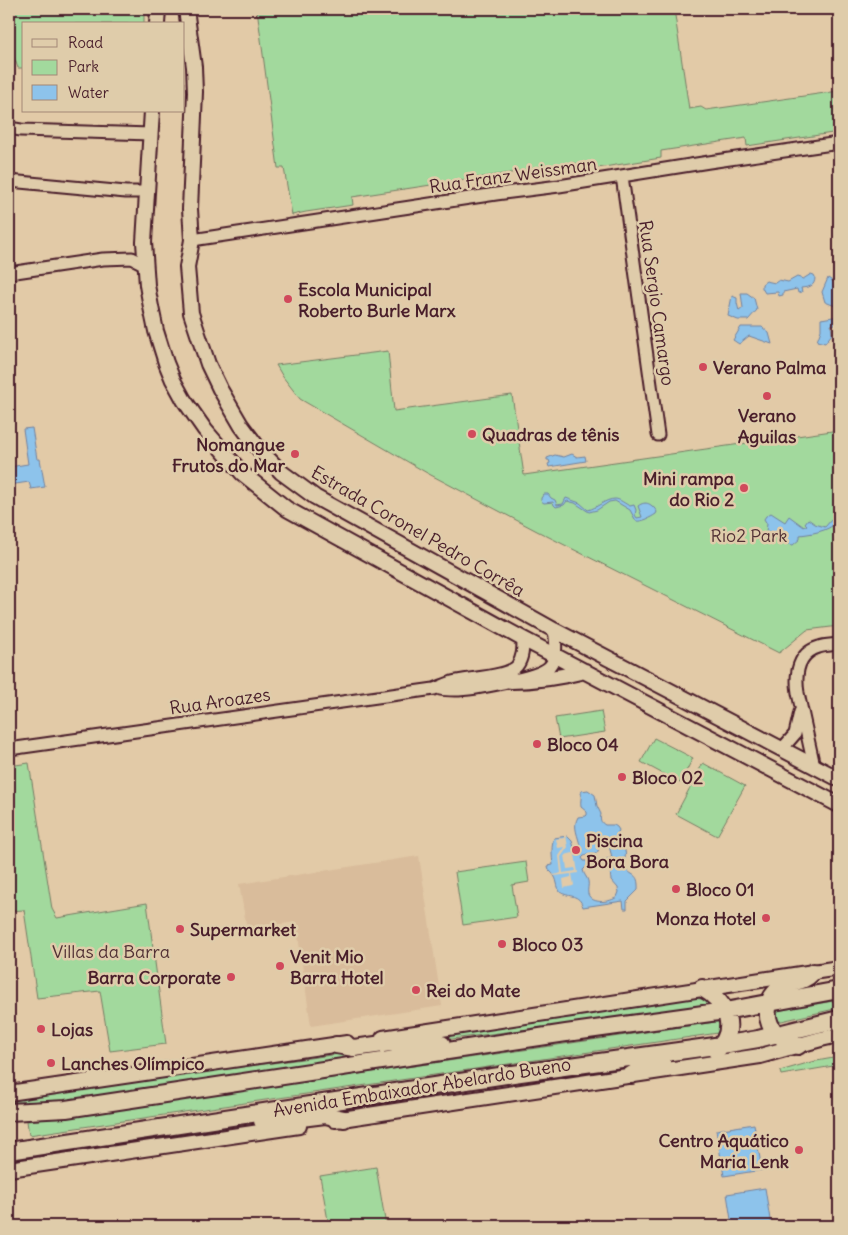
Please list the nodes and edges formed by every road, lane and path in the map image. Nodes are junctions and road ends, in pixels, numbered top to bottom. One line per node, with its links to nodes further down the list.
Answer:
1 (158, 9): 3 (main road)
2 (186, 9): 4 (main road, Estrada Coronel Pedro Corrêa)
3 (157, 22)
4 (189, 70): 12 (main road, Estrada Coronel Pedro Corrêa)
5 (152, 112): 7 (main road)
6 (9, 128): 7 (street)
7 (150, 134): 11 (main road)
8 (839, 143): 9 (street, Rua Franz Weissman)
9 (622, 176): 12 (street, Rua Franz Weissman); 17 (street, Rua Sergio Camargo)
10 (9, 181): 11 (street)
11 (147, 192): 13 (main road)
12 (192, 240): 18 (main road, Estrada Coronel Pedro Corrêa)
13 (144, 242): 14 (street); 15 (main road)
14 (103, 259): 15 (street); 16 (street)
15 (146, 265): 19 (main road)
16 (9, 273)
17 (658, 435)
18 (554, 630): 21 (street); 27 (main road, Estrada Coronel Pedro Corrêa)
19 (523, 639): 21 (main road); 24 (street, Rua Aroazes)
20 (839, 644): 25 (street)
21 (555, 656): 22 (main road); 23 (street, Rua Aroazes)
22 (585, 671): 23 (main road); 30 (main road)
23 (511, 680): 24 (street, Rua Aroazes)
24 (435, 689): 26 (street, Rua Aroazes)
25 (801, 708): 27 (street); 28 (street)
26 (9, 749)
27 (782, 749): 28 (main road, Estrada Coronel Pedro Corrêa)
28 (814, 766): 29 (main road, Estrada Coronel Pedro Corrêa); 30 (main road)
29 (839, 779)
30 (834, 802)
31 (839, 968): 32 (main road)
32 (813, 972): 33 (main road); 35 (highway)
33 (702, 988): 36 (highway); 41 (main road)
34 (839, 990): 35 (highway, Avenida Embaixador Abelardo Bueno)
35 (769, 1003): 36 (highway, Avenida Embaixador Abelardo Bueno); 39 (highway)
36 (726, 1011): 38 (highway, Avenida Embaixador Abelardo Bueno); 42 (highway)
37 (839, 1019): 39 (highway, Avenida Embaixador Abelardo Bueno)
38 (566, 1033): 41 (highway); 46 (highway, Avenida Embaixador Abelardo Bueno)
39 (777, 1034): 42 (highway, Avenida Embaixador Abelardo Bueno); 43 (highway)
40 (839, 1035): 43 (main road, Avenida Embaixador Abelardo Bueno)
41 (336, 1045): 45 (main road)
42 (722, 1045): 44 (highway); 48 (highway, Avenida Embaixador Abelardo Bueno)
43 (798, 1046): 44 (main road, Avenida Embaixador Abelardo Bueno)
44 (631, 1075): 47 (main road, Avenida Embaixador Abelardo Bueno)
45 (9, 1093)
46 (9, 1112)
47 (344, 1119): 48 (highway); 50 (main road, Avenida Embaixador Abelardo Bueno)
48 (139, 1132): 49 (highway, Avenida Embaixador Abelardo Bueno)
49 (9, 1150)
50 (9, 1169)

